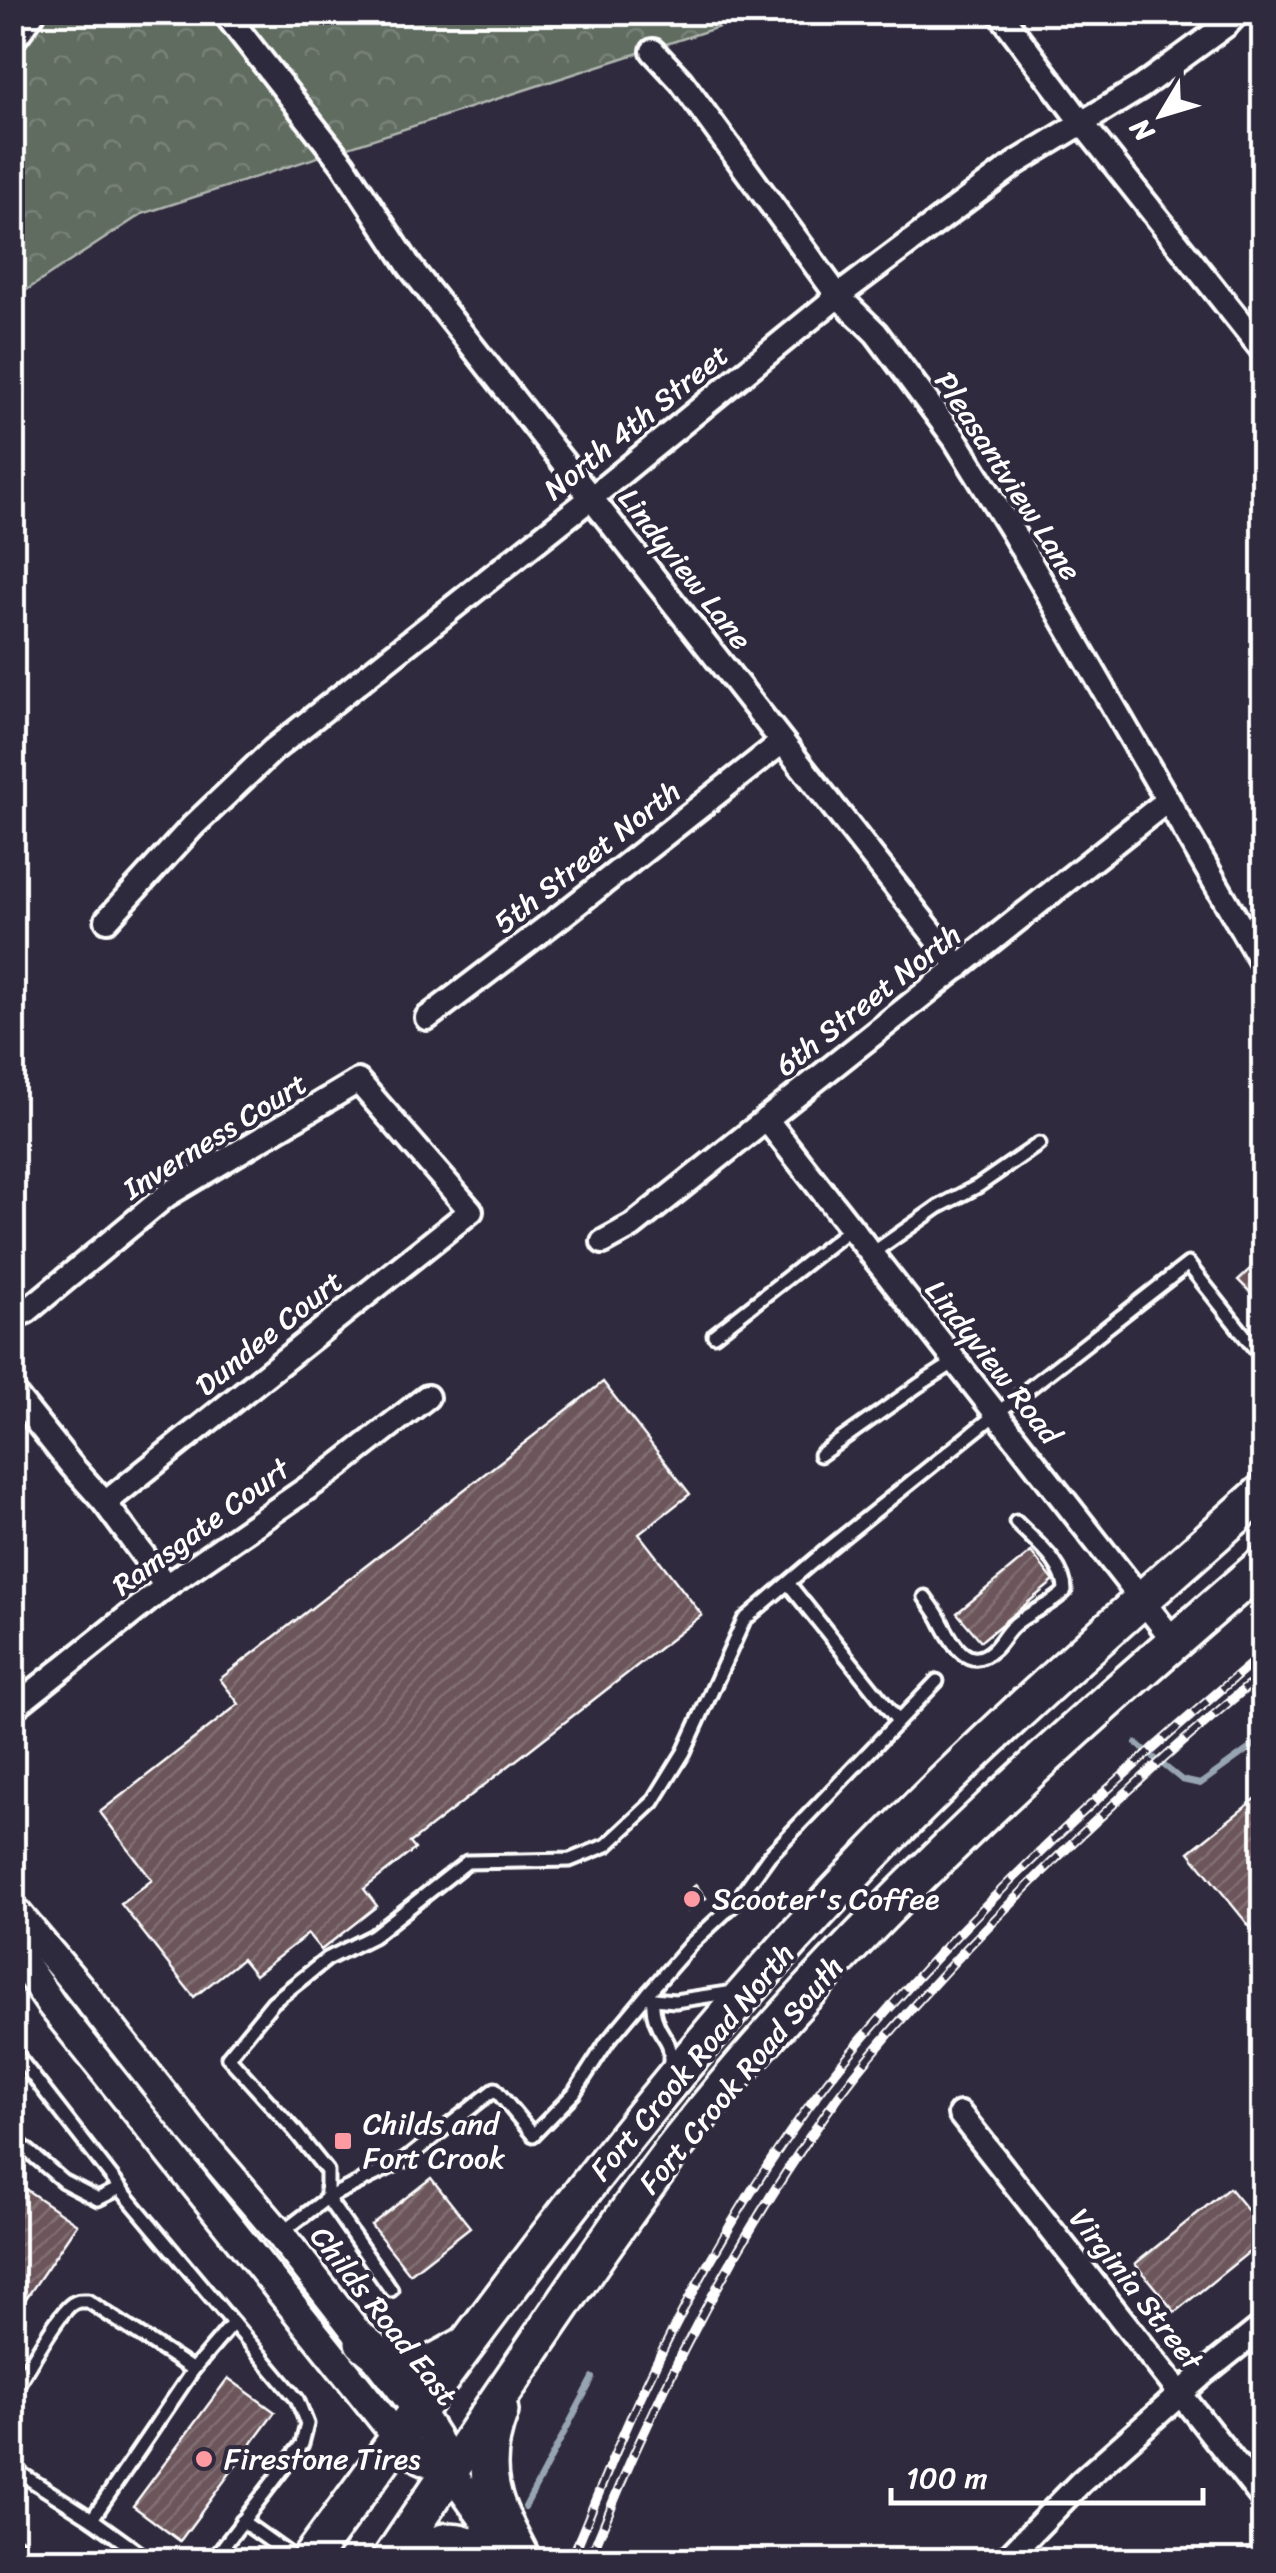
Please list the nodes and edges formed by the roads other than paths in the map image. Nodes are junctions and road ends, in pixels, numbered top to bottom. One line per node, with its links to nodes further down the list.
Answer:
1 (30, 12): 5 (main road)
2 (224, 12): 10 (street, Lindyview Lane)
3 (999, 12): 7 (street)
4 (1238, 12): 7 (street, North 4th Street)
5 (12, 36)
6 (654, 51): 8 (street, Pleasantview Lane)
7 (1082, 123): 8 (street, North 4th Street); 9 (street)
8 (838, 296): 10 (street, North 4th Street); 12 (street, Pleasantview Lane)
9 (1264, 352)
10 (591, 498): 11 (street, Lindyview Lane); 13 (street, North 4th Street)
11 (782, 742): 15 (street, Lindyview Lane); 16 (street, 5th Street North)
12 (1168, 800): 14 (street, Pleasantview Lane); 15 (street, 6th Street North)
13 (107, 920)
14 (1261, 957)
15 (959, 967): 18 (street, 6th Street North)
16 (427, 1018)
17 (358, 1082): 23 (street, Inverness Court); 32 (street, Dundee Court)
18 (766, 1120): 20 (street, Lindyview Road); 21 (street, 6th Street North)
19 (1040, 1144): 22 (lane)
20 (851, 1228): 22 (street, Lindyview Road); 24 (lane)
21 (603, 1242)
22 (871, 1254): 26 (street, Lindyview Road)
23 (12, 1317)
24 (714, 1335)
25 (1264, 1360): 29 (lane)
26 (956, 1362): 29 (street, Lindyview Road); 30 (lane)
27 (12, 1391): 32 (street)
28 (427, 1397): 36 (street, Ramsgate Court)
29 (996, 1414): 35 (lane); 38 (street, Lindyview Road)
30 (820, 1455)
31 (1264, 1491): 38 (main road, Fort Crook Road North)
32 (105, 1503): 36 (street)
33 (1016, 1522): 37 (lane)
34 (1264, 1564): 39 (main road, Fort Crook Road South)
35 (788, 1583): 42 (lane); 52 (lane)
36 (166, 1586): 41 (street, Ramsgate Court)
37 (924, 1597)
38 (1143, 1600): 39 (street, Lindyview Road); 45 (main road, Fort Crook Road North)
39 (1174, 1640): 60 (main road, Fort Crook Road South)
40 (937, 1681): 42 (lane)
41 (12, 1710)
42 (898, 1721): 46 (lane)
43 (12, 1908): 53 (street, Childs Road East)
44 (12, 1947): 63 (street, Childs Road East)
45 (748, 1990): 46 (lane); 48 (main road, Fort Crook Road North)
46 (651, 1996): 48 (lane); 52 (lane)
47 (12, 2049): 51 (lane)
48 (667, 2088): 58 (main road, Fort Crook Road North)
49 (960, 2114): 62 (street, Virginia Street)
50 (12, 2137): 51 (lane)
51 (120, 2188): 55 (lane)
52 (327, 2198): 53 (lane); 54 (lane)
53 (280, 2234): 57 (street, Childs Road East)
54 (390, 2290)
55 (233, 2323): 59 (lane); 68 (lane)
56 (1264, 2325): 62 (street)
57 (363, 2342): 58 (main road); 63 (street, Childs Road East)
58 (470, 2342): 63 (main road, Fort Crook Road North)
59 (193, 2370): 61 (lane); 67 (lane)
60 (514, 2377): 65 (main road, Fort Crook Road South); 79 (main road)
61 (12, 2393)
62 (1180, 2394): 66 (street, Virginia Street); 80 (street)
63 (409, 2425): 65 (street, Childs Road East); 74 (main road, Fort Crook Road North)
64 (12, 2468): 67 (lane)
65 (450, 2471): 75 (main road); 78 (street)
66 (1264, 2500)
67 (92, 2520): 71 (lane)
68 (242, 2522): 72 (lane); 73 (lane)
69 (12, 2542): 70 (lane)
70 (39, 2560)
71 (149, 2560)
72 (213, 2560)
73 (297, 2560)
74 (310, 2560)
75 (390, 2560)
76 (409, 2560): 77 (main road)
77 (495, 2560)
78 (514, 2560)
79 (523, 2560)
80 (1004, 2560)

